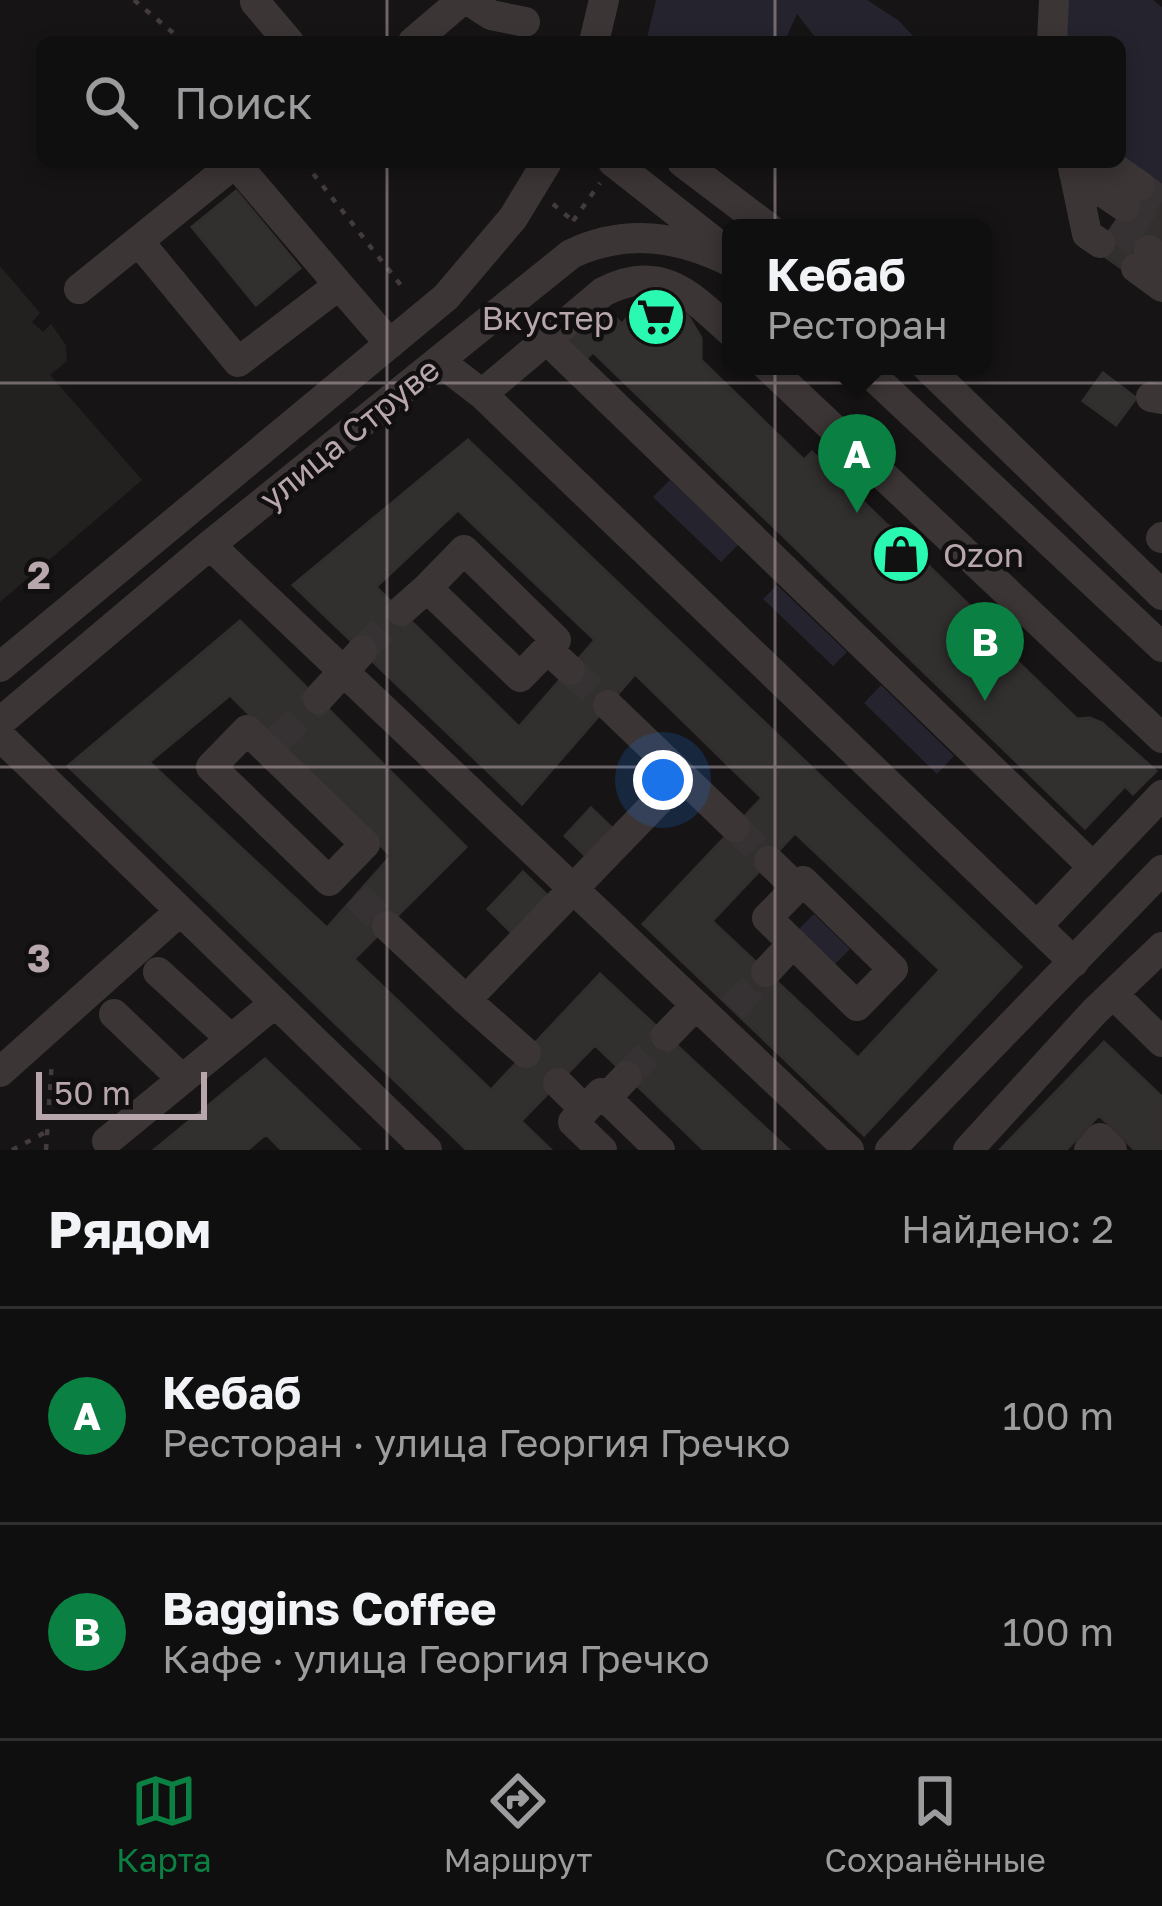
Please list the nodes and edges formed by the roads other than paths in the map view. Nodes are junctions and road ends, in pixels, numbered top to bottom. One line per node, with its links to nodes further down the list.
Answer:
1 (258, 0): 6 (street)
2 (465, 0): 5 (street); 7 (street)
3 (604, 0): 8 (street)
4 (1054, 0): 9 (street)
5 (528, 21)
6 (284, 36)
7 (420, 36)
8 (595, 36)
9 (1052, 36)
10 (229, 168): 19 (street)
11 (239, 168): 22 (street)
12 (543, 168): 26 (street, улица Струве)
13 (610, 168): 20 (street)
14 (690, 168): 18 (street)
15 (1108, 168): 17 (street)
16 (1075, 179): 17 (street); 17 (street)
17 (1120, 215)
18 (757, 219)
19 (140, 243): 22 (street); 23 (street)
20 (722, 252)
21 (722, 256): 27 (street, улица Струве)
22 (340, 285): 26 (street)
23 (79, 290)
24 (722, 324): 25 (street)
25 (546, 339): 31 (street); 49 (street)
26 (390, 344): 38 (street, улица Струве)
27 (439, 361): 31 (street); 32 (street, улица Струве)
28 (777, 375): 43 (street)
29 (872, 375): 36 (street)
30 (935, 375): 34 (street)
31 (482, 394): 57 (street)
32 (210, 545): 37 (street); 41 (street, улица Струве)
33 (427, 588): 33 (street); 35 (street)
34 (1162, 595)
35 (401, 611)
36 (1162, 646)
37 (353, 661): 39 (street); 51 (street)
38 (0, 667)
39 (317, 699)
40 (608, 705): 44 (street)
41 (0, 722)
42 (0, 736): 54 (street)
43 (1162, 738)
44 (682, 776): 46 (street); 51 (street)
45 (1162, 795): 49 (street)
46 (735, 827)
47 (577, 848): 51 (street)
48 (769, 861): 53 (street)
49 (1093, 866): 57 (street)
50 (1162, 870): 55 (street)
51 (554, 878): 64 (street); 66 (street)
52 (345, 885): 52 (street)
53 (796, 887): 58 (street); 58 (street)
54 (179, 912): 65 (street); 72 (street)
55 (1114, 922): 59 (street); 60 (street)
56 (387, 926): 64 (street)
57 (1037, 926): 60 (street)
58 (793, 944): 62 (street)
59 (1157, 952): 63 (street)
60 (1074, 962): 81 (street)
61 (158, 972): 69 (street)
62 (766, 972)
63 (1114, 995): 70 (street); 82 (street)
64 (466, 1000): 71 (street)
65 (274, 1004): 69 (street); 77 (street)
66 (715, 1013): 68 (street); 80 (street)
67 (114, 1014): 73 (street)
68 (666, 1036)
69 (231, 1039): 73 (street)
70 (1162, 1042)
71 (526, 1053)
72 (0, 1072)
73 (182, 1079): 76 (street)
74 (558, 1083): 75 (street)
75 (606, 1094): 78 (street); 79 (street)
76 (107, 1141)
77 (427, 1150)
78 (602, 1150)
79 (660, 1150)
80 (850, 1150)
81 (890, 1150)
82 (968, 1150)
83 (1089, 1150): 84 (street)
84 (1112, 1150)

